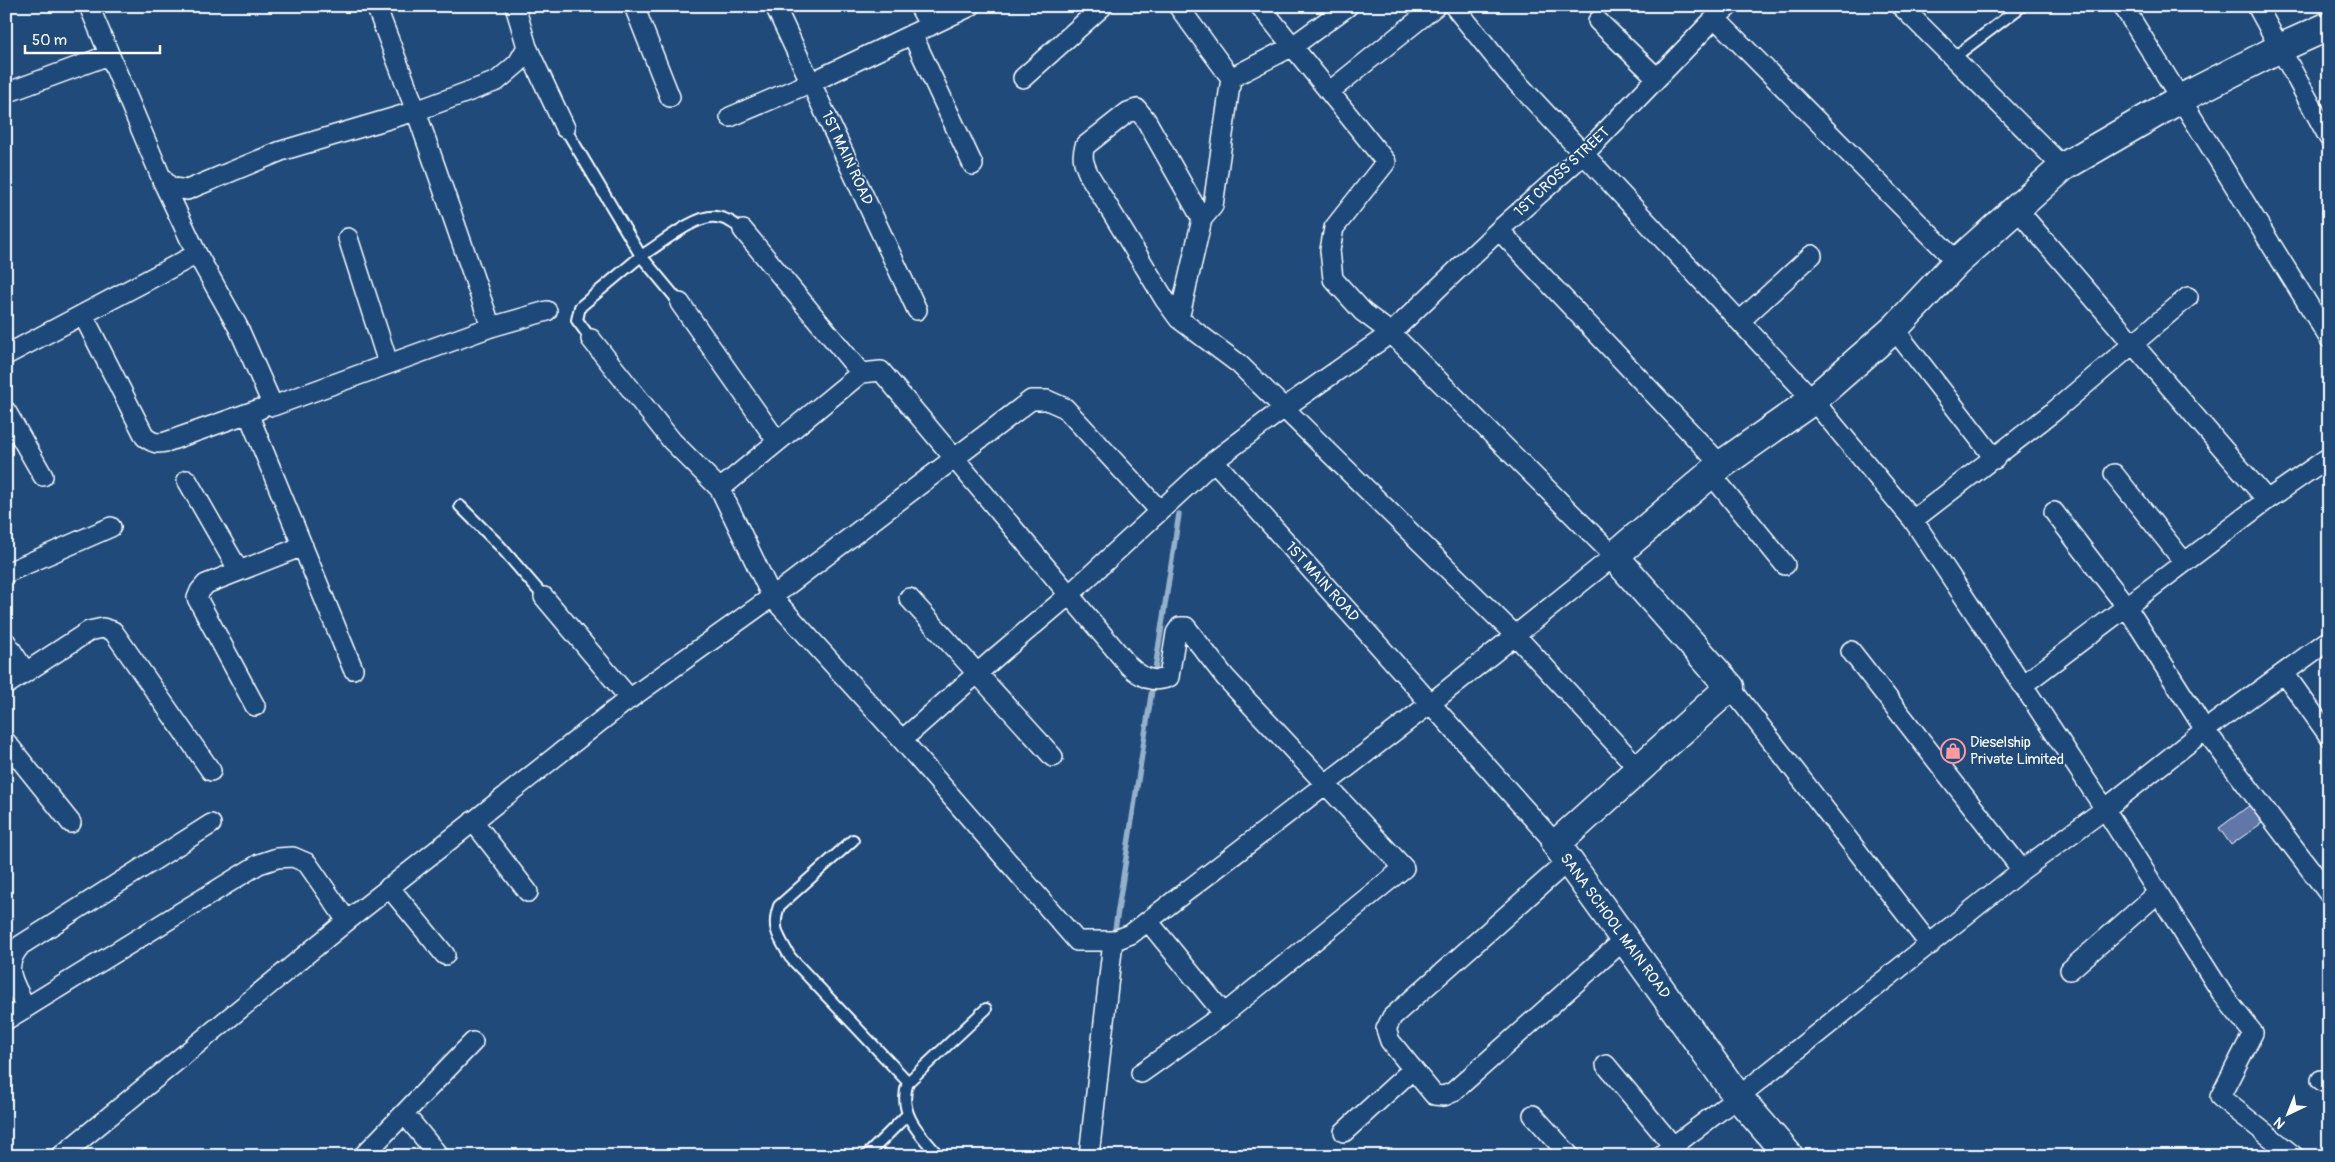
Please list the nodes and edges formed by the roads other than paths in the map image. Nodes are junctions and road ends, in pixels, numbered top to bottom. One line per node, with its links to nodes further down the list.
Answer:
1 (88, 6): 26 (street)
2 (376, 6): 36 (street)
3 (515, 6): 24 (street)
4 (634, 6): 34 (street)
5 (775, 6): 31 (street, 1ST MAIN ROAD)
6 (919, 6): 20 (street)
7 (970, 6): 20 (street)
8 (1103, 6): 28 (street)
9 (1178, 6): 29 (street)
10 (1260, 6): 23 (street)
11 (1348, 6): 23 (street)
12 (1436, 6): 32 (street)
13 (1454, 6): 40 (street)
14 (1901, 6): 27 (street)
15 (2022, 6): 27 (lane)
16 (2123, 6): 35 (street)
17 (2257, 6): 25 (street)
18 (1722, 12): 30 (street, 1ST CROSS STREET); 52 (street)
19 (1598, 21): 30 (street)
20 (930, 26): 22 (street)
21 (2329, 26): 25 (street)
22 (912, 34): 31 (street); 41 (street)
23 (1293, 46): 29 (street); 32 (street)
24 (528, 47): 36 (street); 38 (street)
25 (2280, 48): 35 (street); 39 (street)
26 (109, 55): 33 (street); 43 (street)
27 (1953, 58): 42 (street)
28 (1023, 78)
29 (1232, 78): 45 (street)
30 (1657, 78): 40 (street, 1ST CROSS STREET)
31 (812, 82): 37 (street); 55 (street, 1ST MAIN ROAD)
32 (1330, 91): 62 (street)
33 (6, 93)
34 (670, 97)
35 (2182, 98): 42 (street); 63 (street)
36 (416, 111): 43 (street); 60 (street)
37 (730, 116)
38 (565, 128): 51 (lane)
39 (2329, 138)
40 (1584, 154): 47 (street, 1ST CROSS STREET); 59 (street)
41 (974, 165)
42 (2063, 167): 44 (street)
43 (161, 177): 49 (street)
44 (2017, 209): 52 (street); 65 (street)
45 (1202, 219): 58 (street); 58 (street)
46 (743, 230): 51 (lane); 68 (street)
47 (1499, 230): 62 (street, 1ST CROSS STREET); 79 (street)
48 (348, 238): 67 (street)
49 (196, 254): 57 (street); 70 (street)
50 (1812, 255): 59 (street)
51 (641, 256): 54 (lane); 64 (lane)
52 (1957, 262): 61 (street)
53 (2188, 297): 65 (street)
54 (680, 303): 74 (street)
55 (917, 310)
56 (547, 311): 60 (street)
57 (83, 315): 66 (street); 73 (street)
58 (1180, 319): 71 (street)
59 (1740, 321): 69 (street)
60 (491, 327): 67 (street)
61 (1894, 328): 69 (street); 76 (street)
62 (1391, 334): 71 (street, 1ST CROSS STREET); 91 (street)
63 (2329, 338)
64 (591, 339): 83 (street)
65 (2134, 345): 76 (street); 84 (street)
66 (6, 355)
67 (388, 363): 70 (street)
68 (861, 372): 74 (street); 75 (street)
69 (1813, 400): 79 (street); 88 (street)
70 (273, 406): 73 (street)
71 (1284, 408): 78 (street, 1ST CROSS STREET); 101 (street)
72 (6, 411): 81 (street)
73 (248, 413): 90 (street)
74 (777, 441): 83 (street)
75 (955, 457): 86 (street); 96 (street); 98 (street)
76 (1995, 459): 88 (street)
77 (2326, 459): 84 (street)
78 (1214, 461): 86 (street, 1ST CROSS STREET); 113 (street, 1ST MAIN ROAD)
79 (1716, 469): 91 (street); 93 (street)
80 (2114, 474): 92 (street)
81 (42, 476)
82 (187, 480): 94 (street)
83 (720, 490): 98 (street)
84 (2267, 500): 92 (street)
85 (460, 506): 97 (lane)
86 (1160, 511): 96 (street, 1ST CROSS STREET)
87 (2054, 512): 100 (street)
88 (1913, 520): 110 (street)
89 (111, 527): 95 (street)
90 (303, 546): 94 (street); 105 (street)
91 (1614, 556): 101 (street); 111 (street)
92 (2184, 562): 100 (street)
93 (1786, 565)
94 (239, 571): 114 (street)
95 (6, 573)
96 (1069, 596): 107 (street, 1ST CROSS STREET); 122 (street)
97 (544, 597): 112 (street)
98 (772, 597): 112 (street); 117 (street)
99 (909, 598): 107 (street)
100 (2126, 606): 110 (street); 115 (street)
101 (1516, 635): 113 (street); 120 (street)
102 (2329, 640): 108 (street)
103 (6, 642): 106 (street)
104 (1851, 651): 129 (street)
105 (353, 669)
106 (25, 671): 109 (street); 121 (street)
107 (977, 673): 117 (street, 1ST CROSS STREET); 119 (street)
108 (2284, 673): 115 (street); 116 (street)
109 (6, 685)
110 (2023, 685): 123 (street)
111 (1730, 687): 120 (street); 138 (street)
112 (630, 699): 124 (street)
113 (1431, 703): 122 (street); 128 (street, SANA SCHOOL MAIN ROAD)
114 (255, 706)
115 (2205, 730): 123 (street); 133 (street)
116 (2329, 736)
117 (902, 740): 137 (street)
118 (6, 742): 125 (street)
119 (1054, 757)
120 (1639, 769): 128 (street)
121 (211, 770)
122 (1324, 785): 135 (street); 143 (street)
123 (2106, 809): 129 (street); 132 (street)
124 (473, 821): 130 (street); 131 (street)
125 (71, 823)
126 (211, 824): 141 (street)
127 (853, 840): 149 (lane)
128 (1562, 852): 136 (street, SANA SCHOOL MAIN ROAD); 147 (street)
129 (2022, 870): 138 (street)
130 (389, 887): 134 (street); 139 (street)
131 (528, 892)
132 (2158, 894): 140 (street); 164 (street)
133 (2329, 894)
134 (347, 920): 141 (street); 156 (street)
135 (1148, 921): 137 (street); 143 (street)
136 (1625, 940): 147 (street); 150 (street, SANA SCHOOL MAIN ROAD)
137 (1113, 941): 161 (street)
138 (1930, 945): 150 (street)
139 (445, 955)
140 (2070, 970)
141 (26, 1008): 144 (street)
142 (986, 1009): 149 (lane)
143 (1224, 1014): 148 (street)
144 (6, 1020)
145 (473, 1042): 157 (street)
146 (1606, 1065): 155 (street)
147 (1412, 1070): 154 (street)
148 (1142, 1073)
149 (908, 1082): 151 (lane)
150 (1738, 1097): 155 (street); 163 (street, SANA SCHOOL MAIN ROAD)
151 (907, 1115): 159 (lane); 160 (lane)
152 (1533, 1115): 162 (street)
153 (411, 1122): 158 (street)
154 (1344, 1132)
155 (1666, 1151)
156 (61, 1156)
157 (363, 1156)
158 (439, 1156)
159 (866, 1156)
160 (938, 1156)
161 (1089, 1156)
162 (1570, 1156)
163 (1789, 1156)
164 (2294, 1156)

